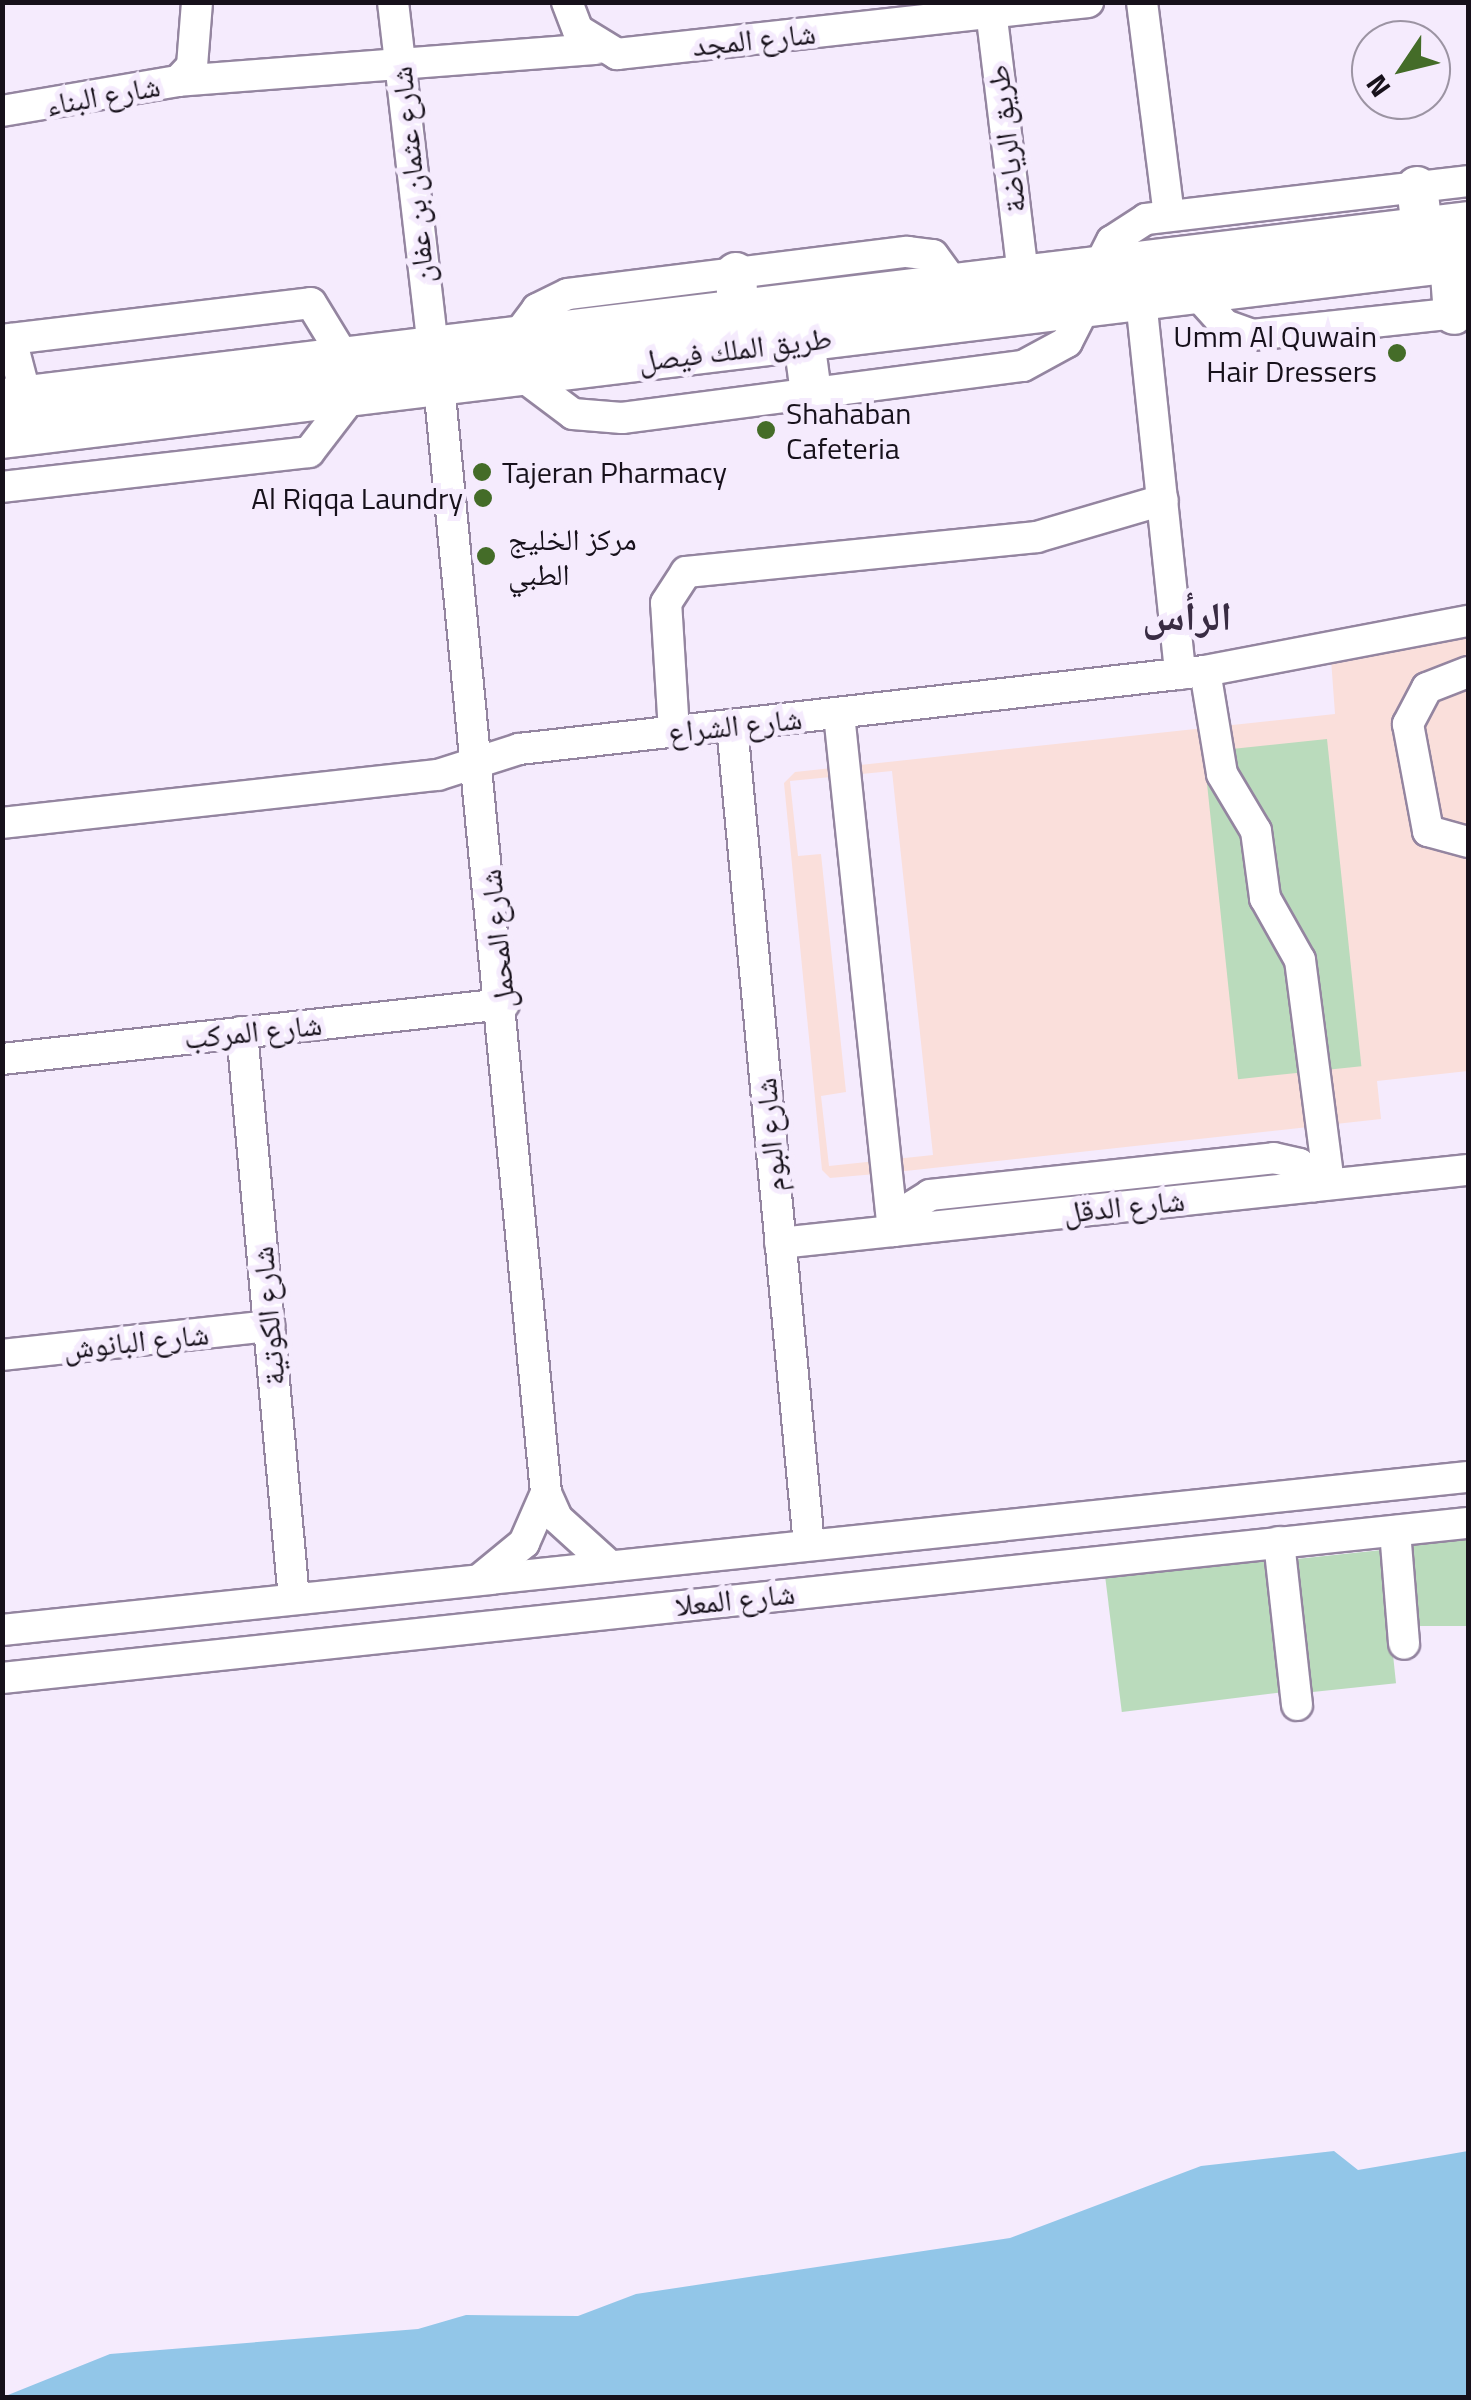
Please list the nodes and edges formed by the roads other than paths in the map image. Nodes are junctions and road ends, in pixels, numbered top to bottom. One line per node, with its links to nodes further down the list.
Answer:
1 (393, 2): 8 (street, شارع عثمان بن عفان)
2 (567, 2): 7 (street)
3 (1088, 2): 6 (street, شارع المجد)
4 (1142, 2): 13 (street)
5 (198, 3): 9 (street, شارع البناء)
6 (990, 8): 7 (street, شارع المجد); 18 (street, طريق الرياضة)
7 (596, 50): 8 (street, شارع المجد)
8 (401, 68): 9 (street, شارع المجد); 26 (street, شارع عثمان بن عفان)
9 (178, 81): 10 (street, شارع البناء)
10 (2, 111)
11 (1468, 181): 12 (street)
12 (1417, 186): 13 (street); 15 (main road)
13 (1169, 216): 17 (street)
14 (1468, 222): 15 (main road, طريق الملك فيصل)
15 (1422, 228): 17 (main road, طريق الملك فيصل)
16 (1459, 261): 19 (main road, طريق الملك فيصل); 22 (main road)
17 (1099, 266): 18 (main road, طريق الملك فيصل)
18 (1023, 275): 25 (main road, طريق الملك فيصل)
19 (1196, 293): 20 (main road, طريق الملك فيصل); 22 (street)
20 (1141, 300): 21 (main road, طريق الملك فيصل); 34 (street)
21 (1086, 307): 24 (main road, طريق الملك فيصل); 29 (street)
22 (1461, 313)
23 (7, 340): 28 (street); 30 (street)
24 (804, 341): 25 (main road, طريق الملك فيصل); 29 (main road)
25 (519, 356): 26 (main road, طريق الملك فيصل); 29 (street)
26 (436, 366): 28 (main road, طريق الملك فيصل); 41 (street, شارع المحمل)
27 (244, 370): 28 (main road, طريق الملك فيصل); 30 (main road, طريق الملك فيصل); 31 (main road)
28 (348, 377): 31 (main road, طريق الملك فيصل); 33 (street)
29 (811, 394)
30 (14, 398)
31 (240, 410): 32 (main road, طريق الملك فيصل)
32 (2, 438)
33 (2, 487)
34 (1163, 500): 36 (street); 40 (street)
35 (1468, 621): 36 (street, شارع الشراع)
36 (1192, 672): 38 (street, شارع الشراع); 49 (street)
37 (1468, 672): 43 (street)
38 (839, 714): 39 (street, شارع الشراع); 51 (street)
39 (732, 726): 40 (street, شارع الشراع); 52 (street, شارع البوم)
40 (674, 732): 41 (street, شارع الشراع)
41 (478, 760): 42 (street, شارع الشراع); 44 (street, شارع المحمل)
42 (2, 822)
43 (1468, 842)
44 (504, 1004): 45 (street, شارع المركب); 56 (street, شارع المحمل)
45 (242, 1032): 46 (street, شارع المركب); 53 (street, شارع الكوتية)
46 (2, 1059)
47 (1468, 1170): 49 (street, شارع الدقل)
48 (1106, 1176): 49 (street); 50 (street); 51 (street)
49 (1322, 1185): 50 (street, شارع الدقل)
50 (1110, 1208): 51 (street, شارع الدقل)
51 (899, 1230): 52 (street, شارع الدقل)
52 (780, 1242): 61 (street, شارع البوم)
53 (269, 1326): 54 (street, شارع البانوش); 64 (street, شارع الكوتية)
54 (2, 1356)
55 (1468, 1476): 61 (street, شارع المعلا)
56 (546, 1493): 62 (street, شارع المحمل); 63 (street, شارع المحمل)
57 (1468, 1496): 59 (street)
58 (1468, 1523): 59 (street, شارع المعلا)
59 (1384, 1532): 60 (street, شارع المعلا); 66 (street)
60 (1278, 1542): 67 (street, شارع المعلا); 68 (street)
61 (809, 1545): 62 (street, شارع المعلا)
62 (610, 1566): 63 (street, شارع المعلا)
63 (480, 1580): 64 (street, شارع المعلا)
64 (294, 1599): 65 (street, شارع المعلا)
65 (2, 1630)
66 (1404, 1644)
67 (2, 1678)
68 (1297, 1705)

